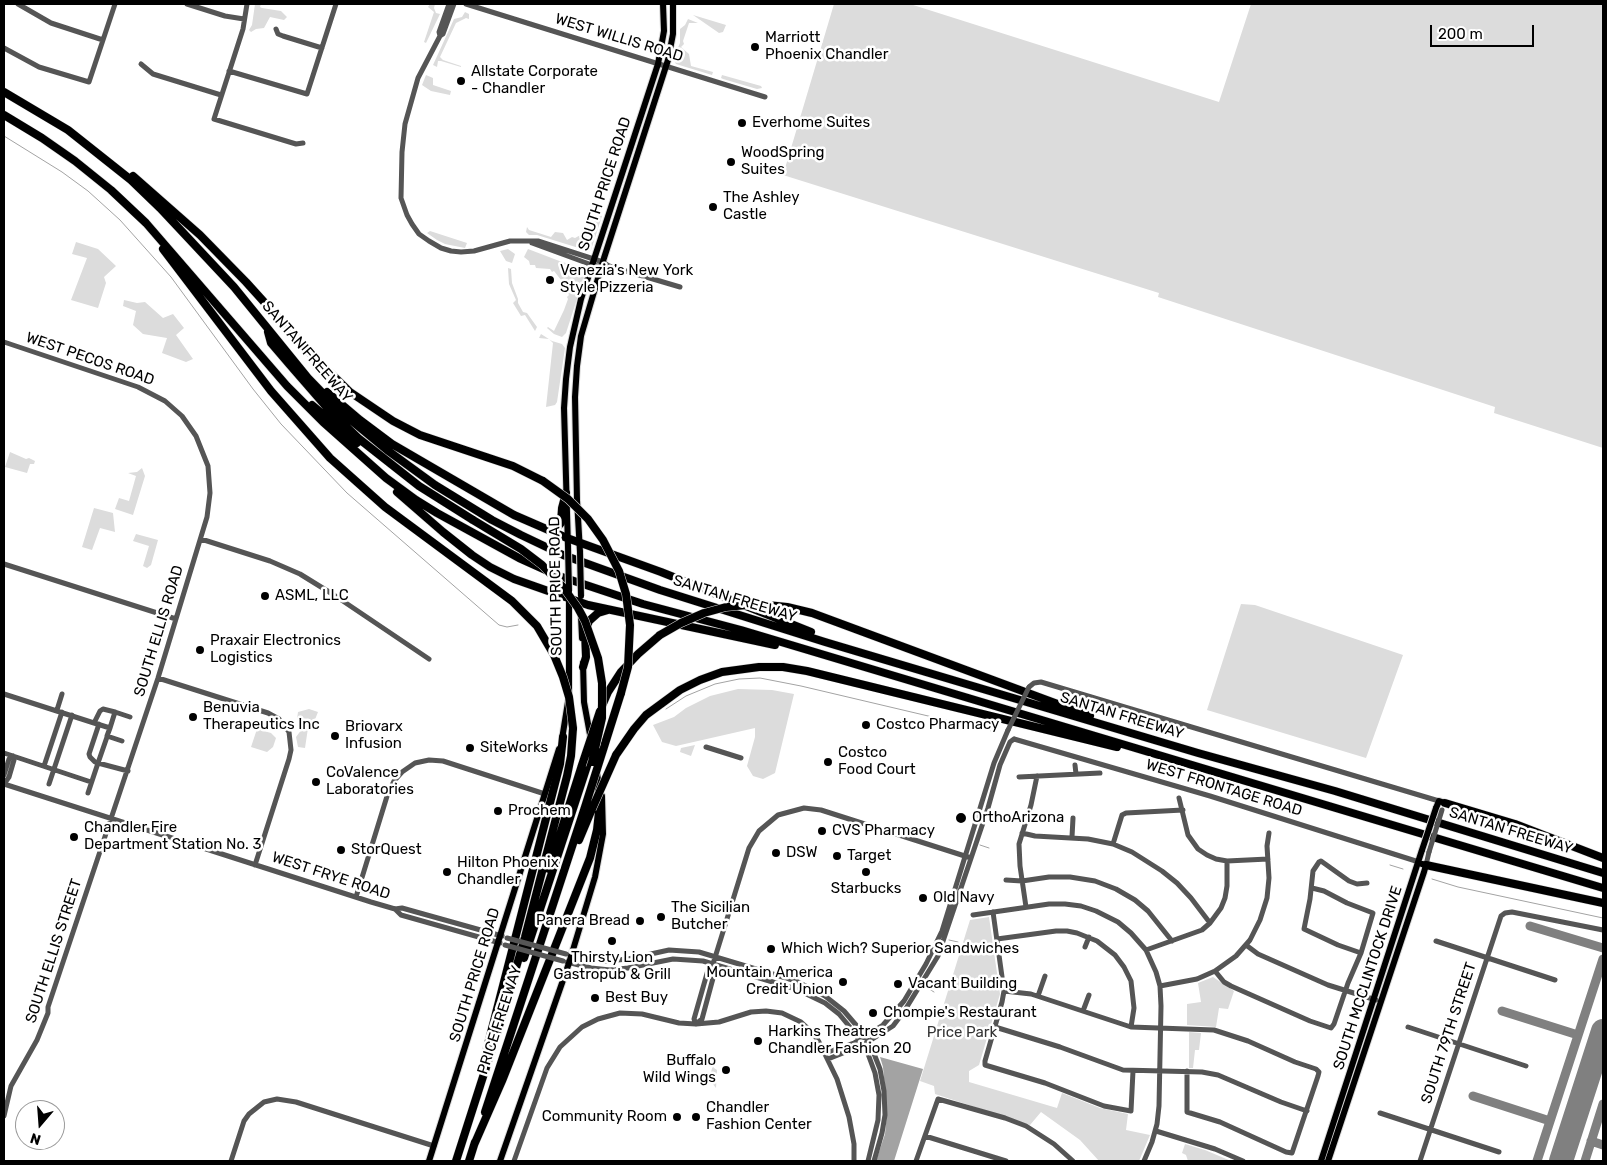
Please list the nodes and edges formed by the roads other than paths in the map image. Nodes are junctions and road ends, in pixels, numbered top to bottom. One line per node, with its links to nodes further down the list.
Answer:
1 (18, 4): 14 (street)
2 (115, 4): 14 (street)
3 (187, 4): 11 (street)
4 (247, 4): 11 (street)
5 (336, 4): 16 (street)
6 (449, 4): 13 (street)
7 (454, 4): 13 (street)
8 (466, 4): 18 (street, WEST WILLIS ROAD)
9 (663, 4): 18 (main road, SOUTH PRICE ROAD)
10 (673, 4): 19 (main road, SOUTH PRICE ROAD)
11 (244, 19): 20 (street)
12 (276, 29): 16 (street)
13 (440, 36): 32 (street)
14 (103, 40): 15 (street)
15 (4, 48)
16 (322, 48): 20 (street)
17 (141, 64): 22 (street)
18 (658, 64): 19 (street, WEST WILLIS ROAD); 26 (main road, SOUTH PRICE ROAD)
19 (666, 66): 23 (street, WEST WILLIS ROAD); 28 (main road, SOUTH PRICE ROAD)
20 (229, 71): 22 (street)
21 (4, 92): 25 (highway, SANTAN FREEWAY)
22 (221, 95): 27 (street)
23 (765, 97)
24 (4, 115): 30 (highway, SANTAN FREEWAY)
25 (68, 130): 35 (highway, SANTAN FREEWAY); 95 (highway, bridge)
26 (634, 138): 28 (main road); 29 (main road, SOUTH PRICE ROAD)
27 (303, 142)
28 (636, 162): 31 (main road, SOUTH PRICE ROAD)
29 (625, 165): 31 (main road); 32 (main road, SOUTH PRICE ROAD)
30 (111, 190): 37 (highway, SANTAN FREEWAY); 139 (highway, bridge)
31 (626, 191): 33 (main road, SOUTH PRICE ROAD)
32 (593, 262): 33 (street); 41 (main road, SOUTH PRICE ROAD)
33 (604, 265): 34 (street); 46 (main road, SOUTH PRICE ROAD)
34 (680, 287)
35 (266, 328): 38 (highway, SANTAN FREEWAY); 42 (highway)
36 (4, 342): 40 (street, WEST PECOS ROAD)
37 (272, 368): 39 (highway, SANTAN FREEWAY); 42 (highway)
38 (308, 378): 43 (highway); 52 (highway, SANTAN FREEWAY)
39 (323, 422): 48 (highway); 55 (highway, SANTAN FREEWAY)
40 (202, 449): 45 (street, SOUTH ELLIS ROAD)
41 (566, 493): 43 (highway); 44 (main road, SOUTH PRICE ROAD)
42 (472, 522): 75 (highway, bridge)
43 (543, 528): 44 (highway)
44 (567, 538): 46 (highway); 48 (main road, SOUTH PRICE ROAD, bridge)
45 (201, 539): 51 (street, SOUTH ELLIS ROAD); 53 (street)
46 (580, 548): 49 (main road, SOUTH PRICE ROAD, bridge); 52 (highway)
47 (4, 564): 51 (street)
48 (569, 595): 49 (highway); 67 (main road, SOUTH PRICE ROAD)
49 (581, 600): 50 (highway); 54 (main road, SOUTH PRICE ROAD)
50 (609, 610): 54 (highway); 55 (highway)
51 (176, 619): 56 (street, SOUTH ELLIS ROAD)
52 (868, 654): 80 (highway, SANTAN FREEWAY)
53 (429, 659)
54 (582, 667): 71 (main road, SOUTH PRICE ROAD)
55 (887, 674): 79 (highway, SANTAN FREEWAY)
56 (158, 678): 82 (street, SOUTH ELLIS ROAD); 108 (street)
57 (4, 694): 59 (street)
58 (62, 694): 59 (street)
59 (59, 711): 61 (street); 78 (street)
60 (115, 712): 62 (street); 63 (street); 64 (street)
61 (72, 715): 63 (street); 81 (street)
62 (130, 717)
63 (96, 723): 64 (street); 76 (street)
64 (110, 728): 66 (street)
65 (1008, 730): 68 (street); 94 (street, bridge); 103 (street)
66 (107, 736): 69 (street); 76 (street)
67 (563, 737): 92 (main road, SOUTH PRICE ROAD); 164 (highway)
68 (1014, 739): 103 (street); 107 (street, WEST FRONTAGE ROAD)
69 (122, 741)
70 (706, 747): 74 (street)
71 (592, 748): 131 (main road, SOUTH PRICE ROAD); 168 (highway)
72 (4, 754): 73 (street)
73 (13, 756): 78 (street); 85 (street); 89 (street)
74 (740, 758)
75 (590, 761): 139 (highway); 141 (highway)
76 (98, 763): 82 (street); 88 (street)
77 (1075, 765): 84 (street)
78 (44, 766): 81 (street)
79 (1195, 766): 95 (highway, bridge); 114 (highway, SANTAN FREEWAY)
80 (1246, 766): 109 (highway, SANTAN FREEWAY); 139 (highway, bridge)
81 (55, 770): 88 (street); 90 (street)
82 (128, 772): 98 (street, SOUTH ELLIS ROAD)
83 (1100, 773): 84 (street)
84 (1076, 774): 86 (street)
85 (4, 775)
86 (1037, 776): 87 (street); 99 (street)
87 (1018, 777)
88 (91, 782): 91 (street)
89 (4, 784): 98 (street, WEST FRYE ROAD)
90 (49, 784)
91 (88, 794)
92 (545, 794): 115 (street); 123 (main road, SOUTH PRICE ROAD)
93 (1179, 798): 96 (street)
94 (1440, 806): 104 (highway); 107 (main road, SOUTH MCCLINTOCK DRIVE, bridge)
95 (588, 808): 141 (highway, PRICE FREEWAY)
96 (1183, 810): 102 (street); 106 (street)
97 (1073, 818): 101 (street)
98 (112, 819): 108 (street, WEST FRYE ROAD); 163 (street, SOUTH ELLIS STREET)
99 (1022, 832): 101 (street); 111 (street)
100 (1269, 833): 105 (street)
101 (1072, 837): 102 (street)
102 (1113, 844): 120 (street)
103 (969, 857): 132 (street); 153 (street)
104 (1603, 858)
105 (1268, 859): 106 (street); 127 (street)
106 (1227, 861): 120 (street)
107 (1422, 864): 116 (highway); 146 (main road, SOUTH MCCLINTOCK DRIVE)
108 (255, 865): 115 (street, WEST FRYE ROAD)
109 (1603, 873)
110 (1006, 880): 111 (street)
111 (1022, 881): 117 (street); 125 (street)
112 (1367, 883): 113 (street)
113 (1312, 888): 130 (street); 130 (street)
114 (1603, 888)
115 (356, 897): 123 (street, WEST FRYE ROAD)
116 (1603, 903)
117 (1026, 907): 118 (street); 129 (street)
118 (993, 912): 119 (street); 124 (street)
119 (973, 915)
120 (1210, 923): 125 (street)
121 (1603, 930): 133 (street, SOUTH 79TH STREET)
122 (1089, 937): 124 (street); 128 (street); 150 (street)
123 (499, 939): 131 (street, WEST FRYE ROAD, bridge); 134 (street, WEST FRYE ROAD, bridge); 169 (main road, SOUTH PRICE ROAD)
124 (996, 939): 143 (street)
125 (1172, 941): 129 (street)
126 (1436, 941): 133 (street)
127 (1246, 945): 136 (street); 142 (street)
128 (1085, 947)
129 (1146, 950): 140 (street)
130 (1362, 953): 142 (street)
131 (569, 955): 132 (street, WEST FRYE ROAD); 134 (main road, SOUTH PRICE ROAD)
132 (716, 957): 135 (street); 153 (street, WEST FRYE ROAD)
133 (1486, 958): 138 (street); 154 (street, SOUTH 79TH STREET)
134 (566, 962): 135 (street, WEST FRYE ROAD); 175 (main road, SOUTH PRICE ROAD)
135 (713, 964): 148 (street); 153 (street, WEST FRYE ROAD)
136 (1215, 971): 140 (street); 142 (street)
137 (1045, 976): 145 (street)
138 (1555, 980)
139 (512, 985): 164 (highway, PRICE FREEWAY)
140 (1160, 986): 152 (street)
141 (524, 988): 168 (highway, PRICE FREEWAY)
142 (1345, 990): 146 (street)
143 (1004, 992): 145 (street); 149 (street)
144 (1089, 995): 147 (street)
145 (1038, 996): 147 (street)
146 (1377, 1001): 185 (main road, SOUTH MCCLINTOCK DRIVE); 186 (main road, SOUTH MCCLINTOCK DRIVE)
147 (1083, 1012): 150 (street)
148 (696, 1024): 155 (street); 176 (street)
149 (995, 1027): 158 (street); 158 (street)
150 (1131, 1027): 152 (street)
151 (1408, 1027): 154 (street)
152 (1161, 1028): 159 (street); 161 (street)
153 (864, 1041): 155 (street); 156 (street); 178 (street); 179 (street)
154 (1458, 1044): 157 (street); 165 (street, SOUTH 79TH STREET)
155 (825, 1053): 156 (street)
156 (828, 1059): 177 (street)
157 (1526, 1066)
158 (1133, 1071): 159 (street)
159 (1160, 1071): 160 (street); 166 (street)
160 (1187, 1071): 161 (street); 161 (street)
161 (1307, 1111)
162 (1380, 1112): 165 (street)
163 (4, 1116)
164 (468, 1121): 173 (highway, PRICE FREEWAY)
165 (1430, 1129): 170 (street); 187 (street, SOUTH 79TH STREET)
166 (1156, 1131): 183 (street); 184 (street)
167 (925, 1136): 180 (street); 181 (street); 182 (street)
168 (474, 1145): 174 (highway, PRICE FREEWAY)
169 (434, 1146): 171 (street); 172 (main road, SOUTH PRICE ROAD)
170 (1499, 1152)
171 (231, 1161)
172 (429, 1161)
173 (456, 1161)
174 (469, 1161)
175 (500, 1161)
176 (514, 1161)
177 (854, 1161)
178 (868, 1161)
179 (874, 1161)
180 (916, 1161)
181 (1006, 1161)
182 (1073, 1161)
183 (1144, 1161)
184 (1243, 1161)
185 (1321, 1161)
186 (1328, 1161)
187 (1420, 1161)

